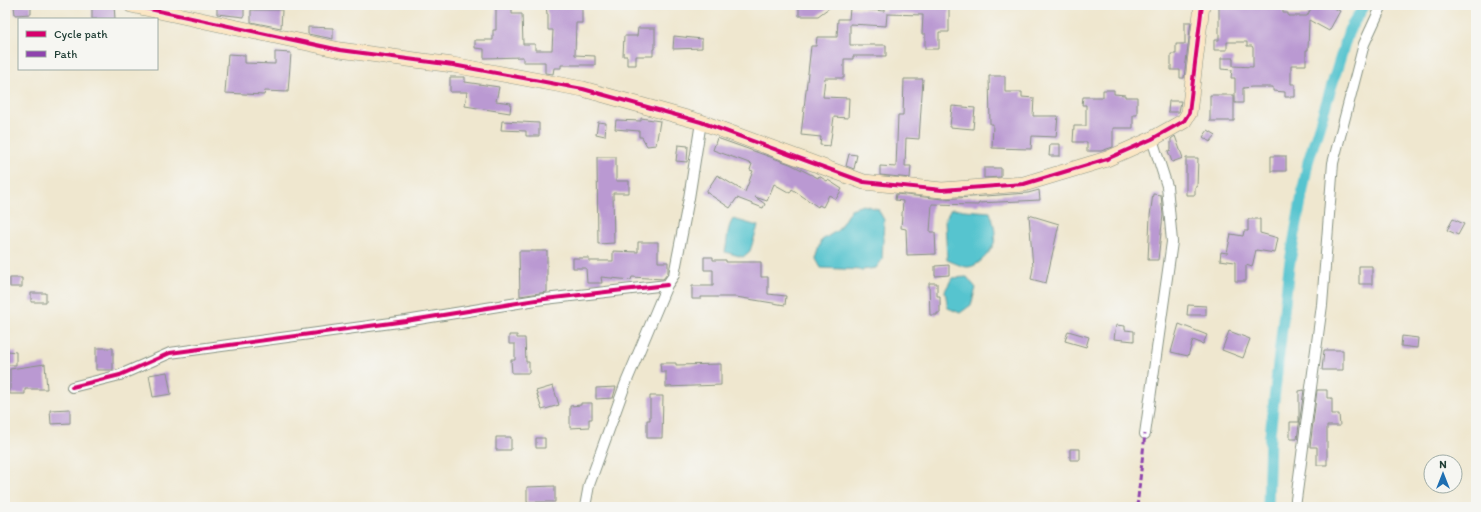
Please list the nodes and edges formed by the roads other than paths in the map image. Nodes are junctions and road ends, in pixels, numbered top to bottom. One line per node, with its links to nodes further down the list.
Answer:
1 (131, 5): 4 (street)
2 (1202, 5): 5 (street)
3 (1382, 5): 10 (street)
4 (701, 122): 5 (street); 6 (street)
5 (1152, 140): 8 (street)
6 (667, 285): 7 (street); 9 (street)
7 (72, 387)
8 (1145, 434)
9 (585, 507)
10 (1296, 507)

